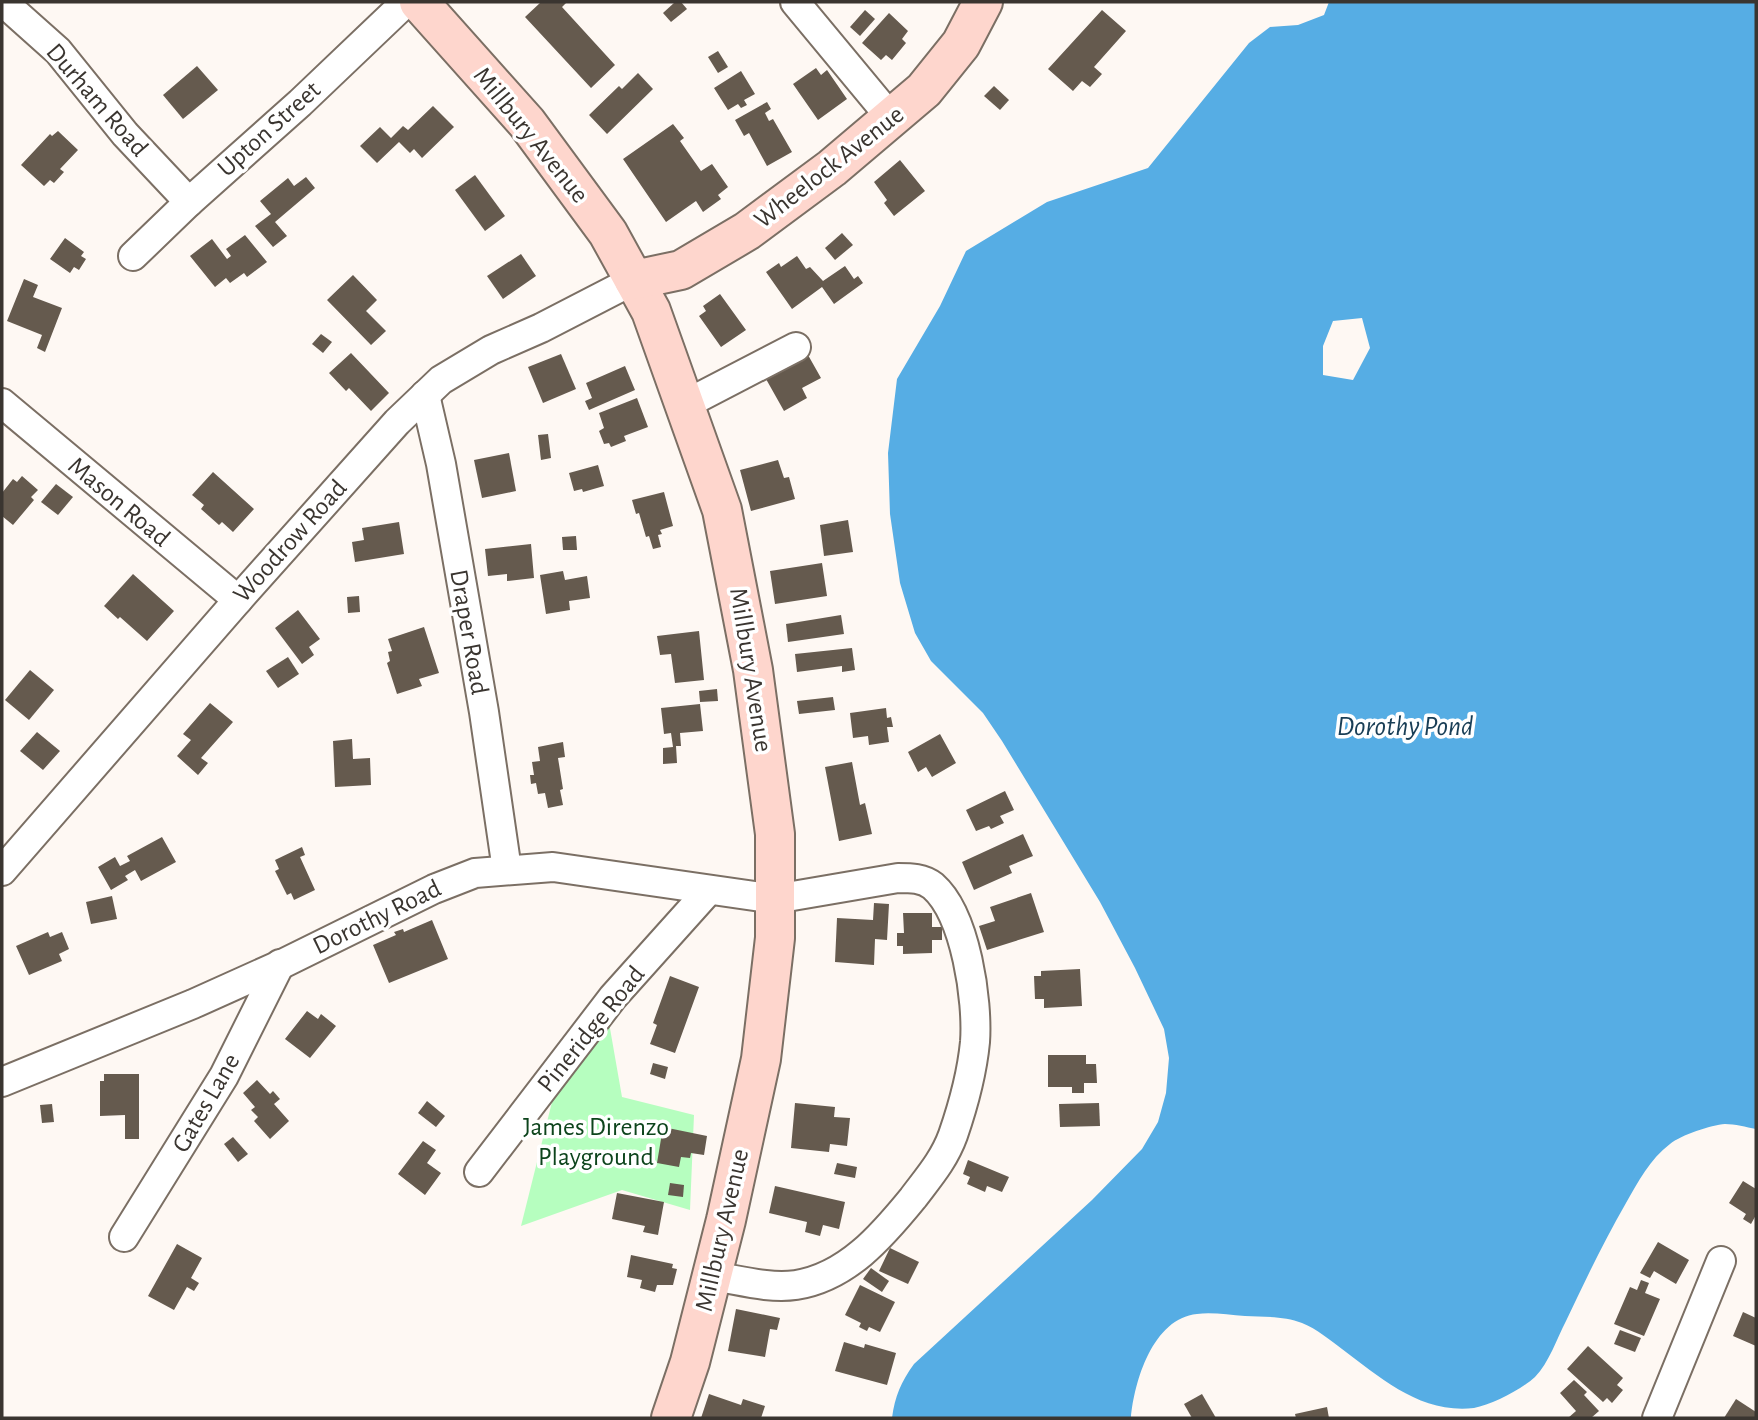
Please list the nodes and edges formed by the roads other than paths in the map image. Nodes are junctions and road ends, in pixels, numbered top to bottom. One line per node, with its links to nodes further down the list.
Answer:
1 (3, 2): 7 (street, Durham Road)
2 (406, 2): 7 (street, Upton Street)
3 (418, 2): 9 (main road, Millbury Avenue)
4 (795, 2): 6 (street)
5 (983, 2): 6 (main road, Wheelock Avenue)
6 (892, 119): 9 (main road, Wheelock Avenue)
7 (188, 202): 8 (street, Upton Street)
8 (132, 256)
9 (634, 280): 11 (street, Woodrow Road); 13 (main road, Millbury Avenue)
10 (796, 348): 13 (street)
11 (425, 395): 14 (street, Woodrow Road); 15 (street, Draper Road)
12 (2, 403): 14 (street, Mason Road)
13 (686, 404): 18 (main road, Millbury Avenue)
14 (237, 600): 16 (street, Woodrow Road)
15 (507, 870): 17 (street, Dorothy Road); 19 (street, Dorothy Road)
16 (2, 871)
17 (709, 890): 18 (street, Dorothy Road); 21 (street, Pineridge Road)
18 (775, 899): 24 (main road, Millbury Avenue); 24 (street, Dorothy Road)
19 (280, 964): 20 (street, Dorothy Road); 22 (street, Gates Lane)
20 (2, 1082)
21 (479, 1172)
22 (124, 1237)
23 (1721, 1261): 26 (street)
24 (712, 1276): 25 (main road, Millbury Avenue)
25 (670, 1418)
26 (1657, 1418)

